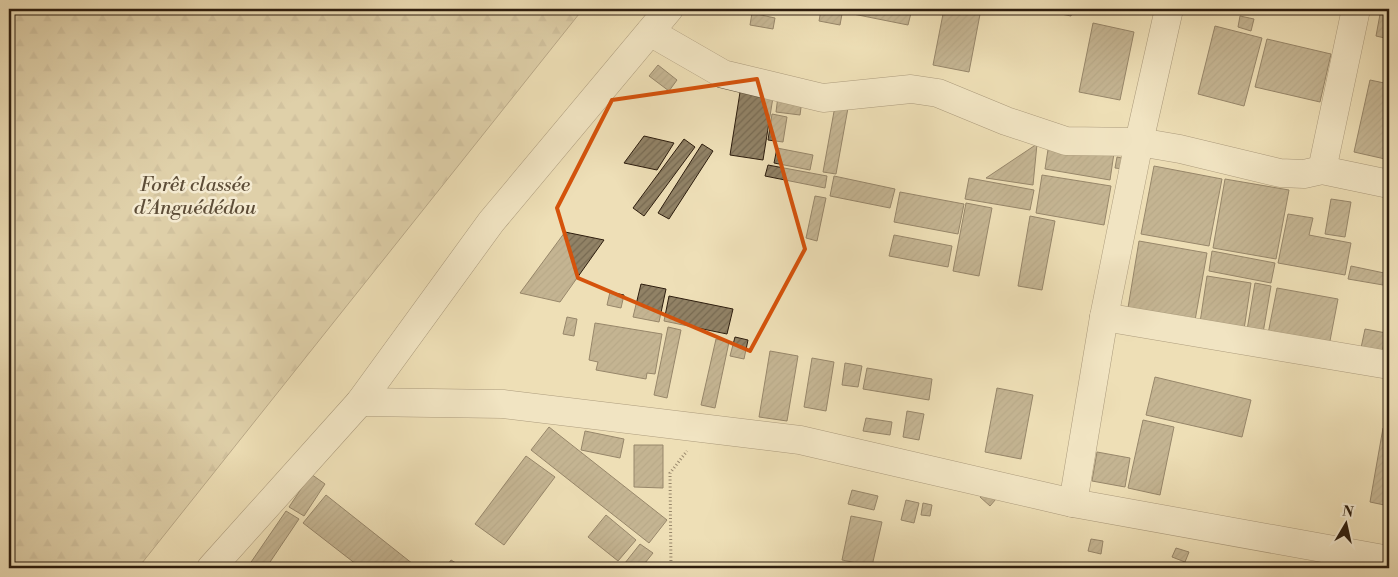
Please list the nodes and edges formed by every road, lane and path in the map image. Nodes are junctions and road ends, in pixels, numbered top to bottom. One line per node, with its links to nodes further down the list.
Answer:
1 (669, 9): 4 (street)
2 (1169, 9): 5 (street)
3 (1356, 9): 6 (street)
4 (650, 32): 5 (street); 10 (street)
5 (1139, 142): 6 (street); 8 (street)
6 (1322, 170): 7 (street)
7 (1389, 184)
8 (1104, 316): 9 (street); 12 (street)
9 (1389, 365)
10 (360, 402): 11 (street); 15 (street)
11 (705, 429): 12 (street); 16 (path)
12 (1073, 503): 13 (street)
13 (1331, 559): 14 (street)
14 (1389, 560)
15 (210, 568)
16 (672, 568)

